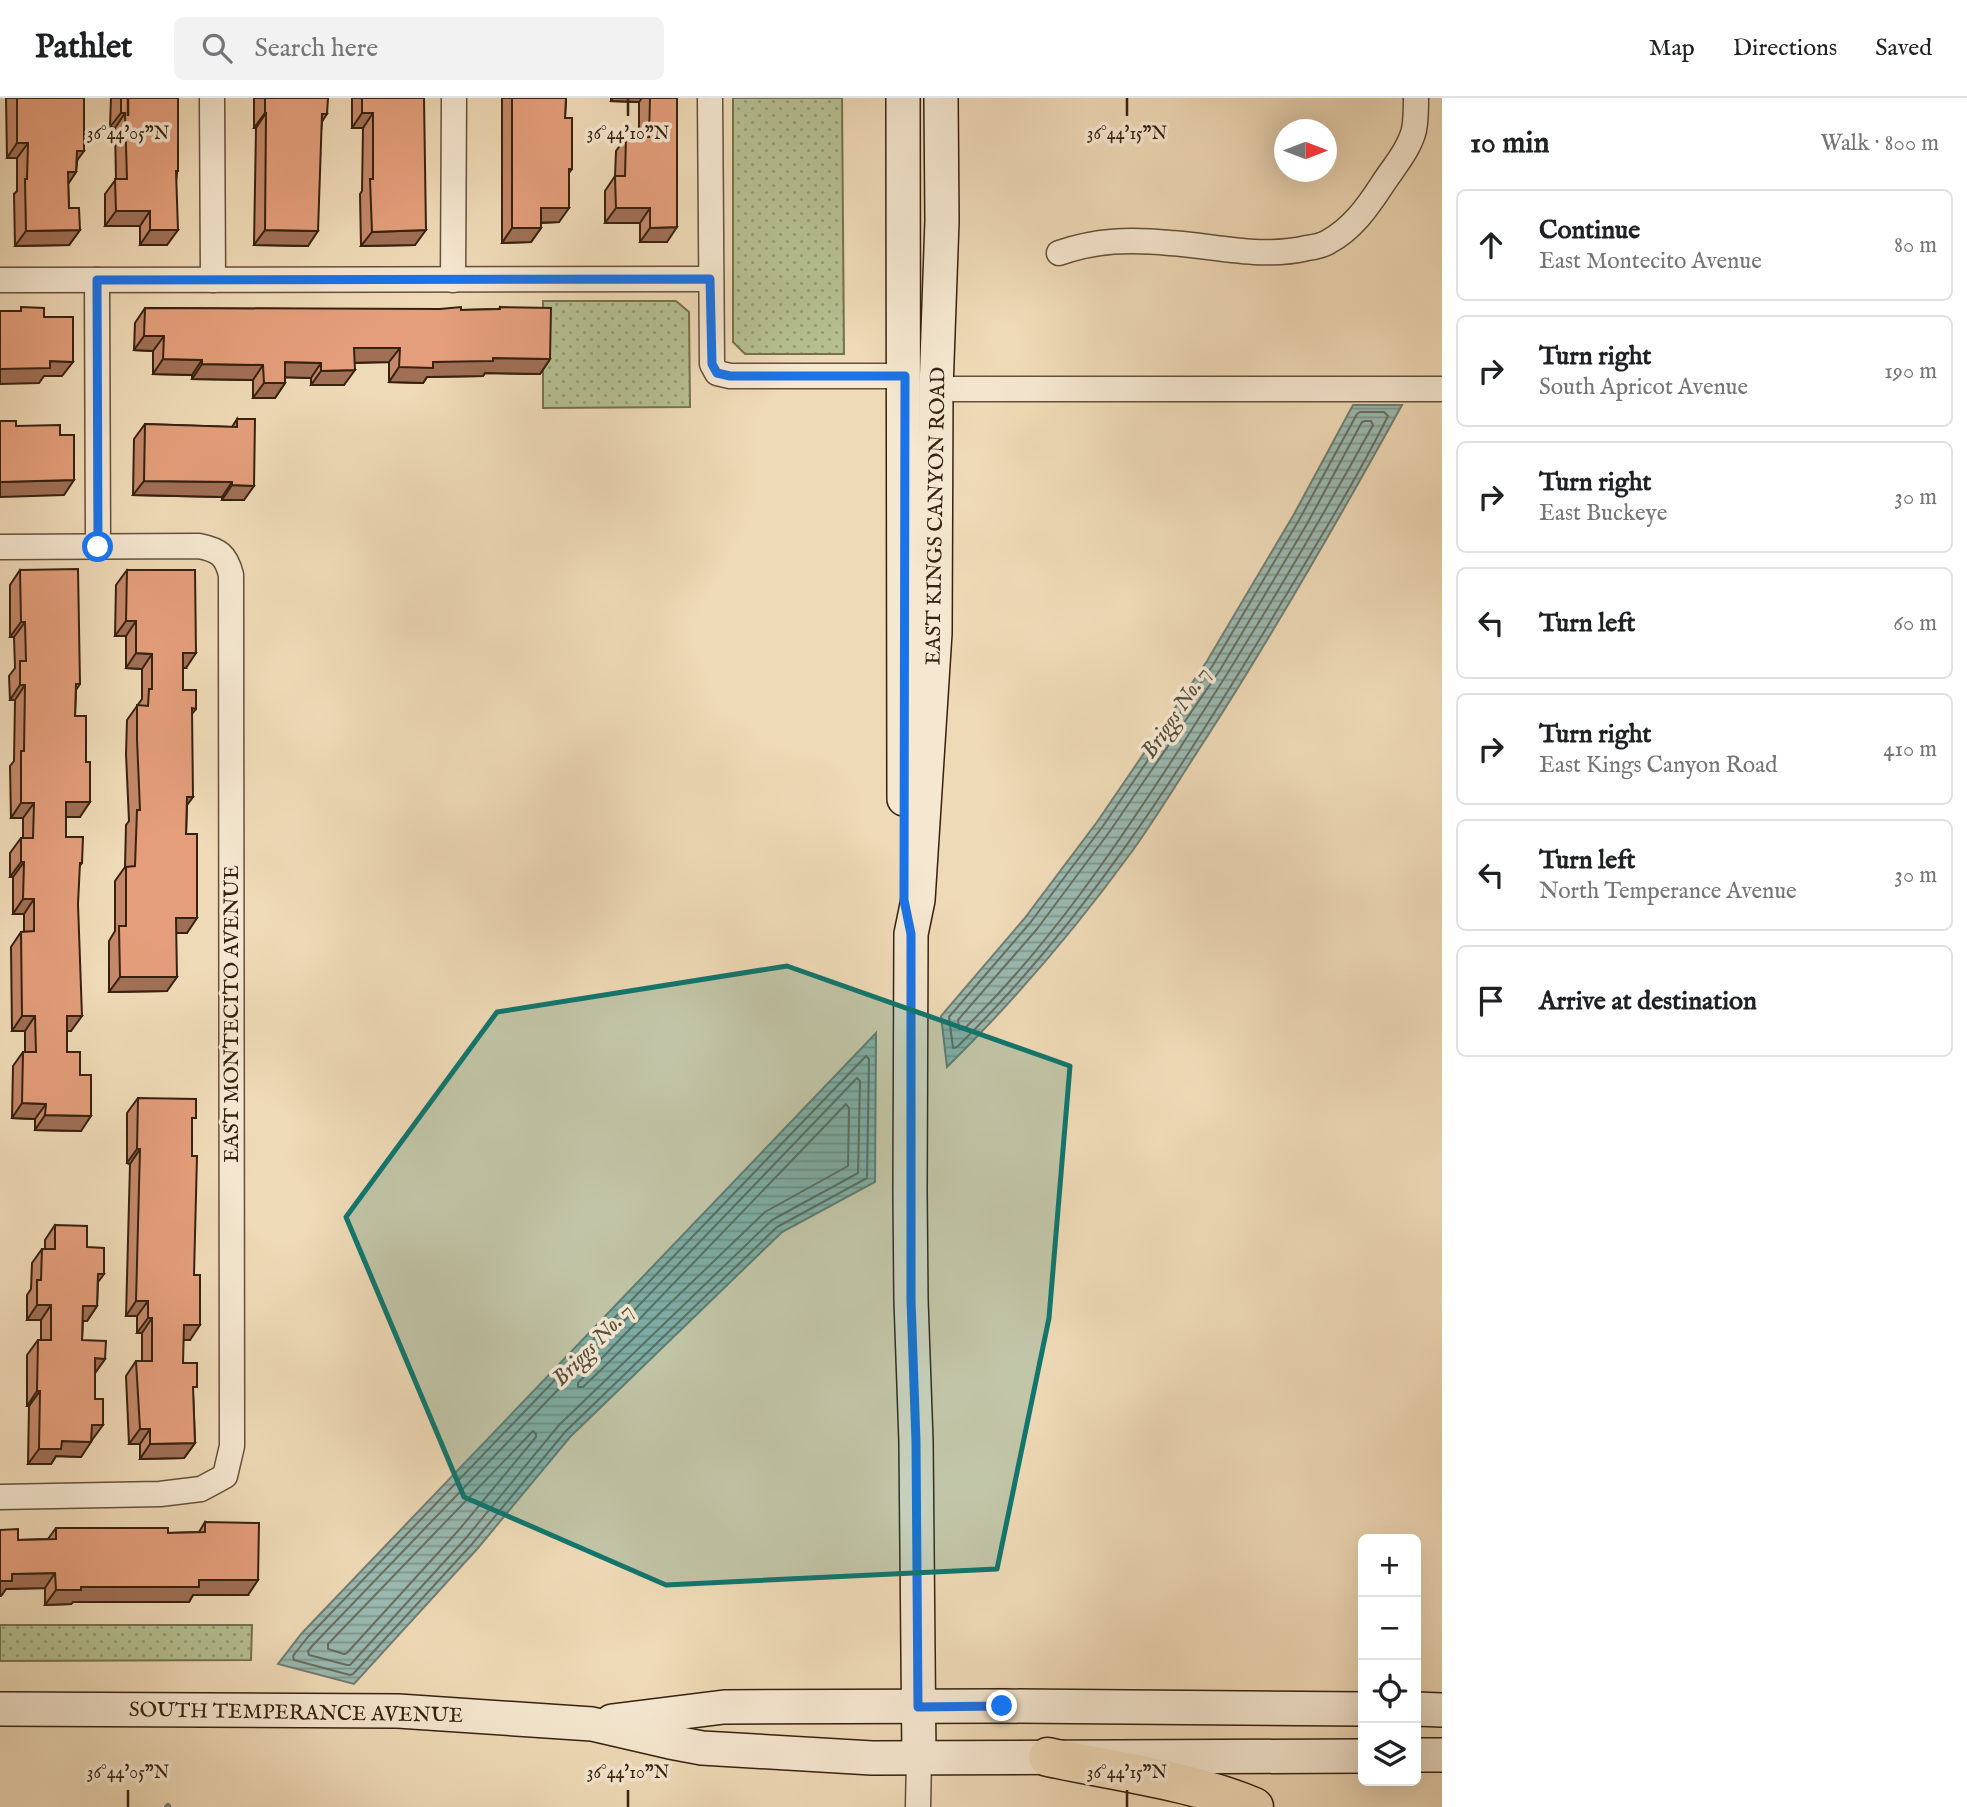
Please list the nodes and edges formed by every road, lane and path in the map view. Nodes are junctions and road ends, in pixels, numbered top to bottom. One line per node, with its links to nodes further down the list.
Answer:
1 (212, 98): 11 (street)
2 (454, 98): 12 (street)
3 (710, 98): 8 (street)
4 (904, 98): 13 (main road, EAST KINGS CANYON ROAD)
5 (941, 98): 14 (main road, EAST KINGS CANYON ROAD)
6 (1416, 98): 7 (street)
7 (1059, 253)
8 (710, 279): 12 (street); 13 (street)
9 (0, 280): 10 (street)
10 (97, 280): 11 (street); 17 (street)
11 (213, 280): 12 (street)
12 (453, 280)
13 (905, 376): 18 (main road); 19 (main road, EAST KINGS CANYON ROAD)
14 (936, 389): 15 (street); 18 (main road, EAST KINGS CANYON ROAD)
15 (1442, 390)
16 (0, 547): 17 (street)
17 (98, 547): 20 (street, EAST MONTECITO AVENUE)
18 (935, 585): 19 (main road, EAST KINGS CANYON ROAD)
19 (911, 934): 21 (main road, EAST KINGS CANYON ROAD)
20 (0, 1497)
21 (918, 1707): 23 (main road, SOUTH TEMPERANCE AVENUE); 26 (main road, SOUTH TEMPERANCE AVENUE); 31 (main road, EAST KINGS CANYON ROAD)
22 (0, 1709): 26 (main road, SOUTH TEMPERANCE AVENUE)
23 (1358, 1709)
24 (1421, 1710): 25 (main road)
25 (1442, 1710)
26 (592, 1724): 31 (main road, SOUTH TEMPERANCE AVENUE)
27 (1421, 1755): 28 (main road)
28 (1442, 1755)
29 (1358, 1756): 30 (main road, SOUTH TEMPERANCE AVENUE)
30 (1048, 1757): 31 (main road, SOUTH TEMPERANCE AVENUE); 33 (highway)
31 (919, 1758): 32 (street, EAST KINGS CANYON ROAD)
32 (919, 1807)
33 (1254, 1807)

